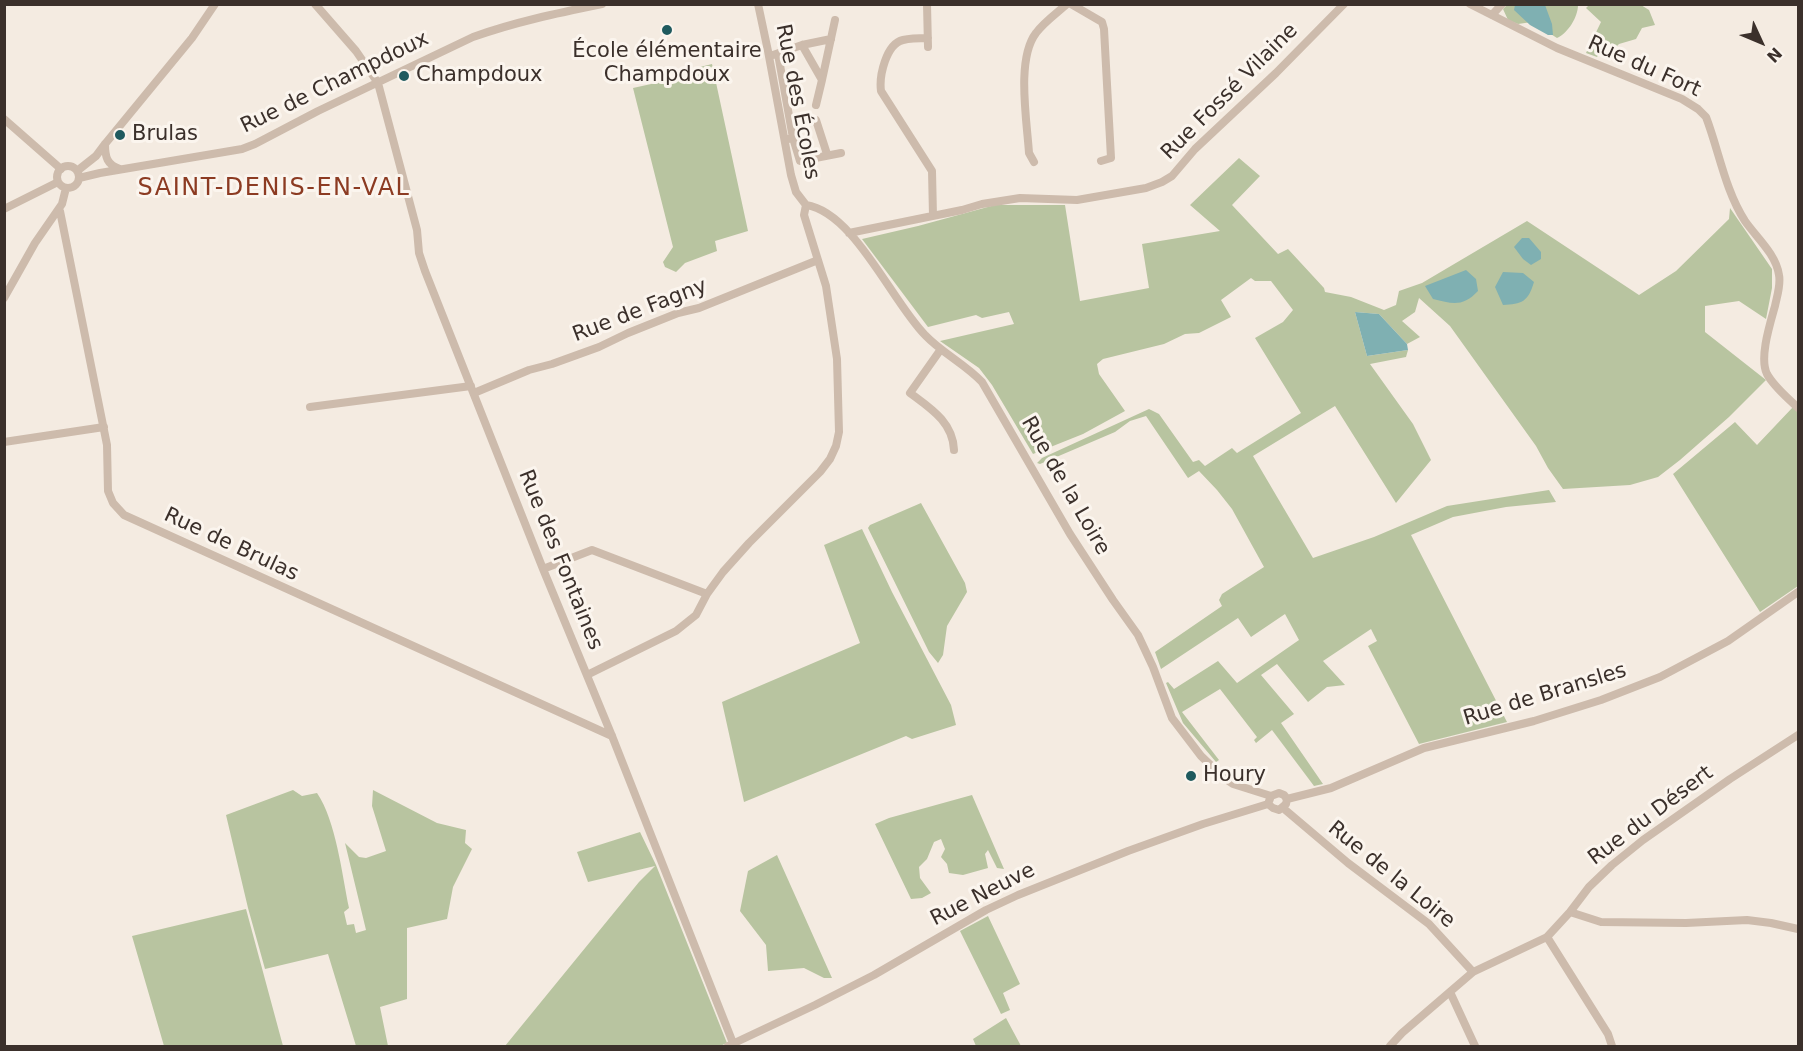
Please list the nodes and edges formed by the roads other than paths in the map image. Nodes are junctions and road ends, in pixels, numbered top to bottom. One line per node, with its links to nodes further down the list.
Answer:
1 (215, 4): 22 (street)
2 (315, 4): 17 (street, Rue des Fontaines)
3 (602, 4): 10 (street, Rue de Champdoux)
4 (758, 4): 15 (street, Rue des Écoles)
5 (927, 4): 35 (street)
6 (1069, 4): 25 (street); 26 (street)
7 (1344, 4): 35 (street, Rue Fossé Vilaine)
8 (1470, 4): 11 (street, Rue du Fort)
9 (1502, 4): 11 (street)
10 (571, 8): 17 (street, Rue de Champdoux)
11 (1492, 15): 42 (street, Rue du Fort)
12 (835, 20): 13 (street)
13 (831, 39): 14 (street); 16 (street)
14 (802, 45): 15 (street); 16 (street)
15 (773, 55): 21 (street, Rue des Écoles)
16 (822, 80): 18 (street)
17 (378, 83): 28 (street, Rue de Champdoux); 40 (street, Rue des Fontaines)
18 (816, 105)
19 (4, 120): 27 (street)
20 (816, 120): 24 (street)
21 (789, 139): 24 (street); 32 (street, Rue des Écoles)
22 (105, 144): 28 (street); 29 (street)
23 (841, 153): 24 (street)
24 (827, 154)
25 (1101, 161)
26 (1034, 162)
27 (61, 169): 29 (street); 30 (street)
28 (120, 170): 29 (street, Rue de Champdoux)
29 (78, 175): 31 (street)
30 (58, 182): 31 (street); 33 (street)
31 (66, 188): 34 (street)
32 (806, 205): 36 (street, Rue de la Loire); 37 (street, Rue des Écoles)
33 (4, 209)
34 (58, 210): 38 (street); 43 (street, Rue de Brulas)
35 (933, 216): 36 (street, Rue Fossé Vilaine)
36 (849, 233): 39 (street, Rue de la Loire)
37 (818, 260): 40 (street, Rue de Fagny); 48 (street, Rue des Écoles)
38 (4, 298)
39 (941, 349): 45 (street); 53 (street, Rue de la Loire)
40 (473, 390): 41 (street, Rue de Fagny); 46 (street, Rue des Fontaines)
41 (310, 407)
42 (1798, 408)
43 (104, 427): 44 (street); 51 (street, Rue de Brulas)
44 (4, 442)
45 (954, 450)
46 (543, 569): 48 (street); 49 (street, Rue des Fontaines)
47 (1798, 592): 52 (street, Rue de Bransles)
48 (708, 594): 49 (street, Rue des Écoles)
49 (587, 675): 51 (street, Rue des Fontaines)
50 (1798, 735): 55 (street, Rue du Désert)
51 (612, 736): 60 (street, Rue des Fontaines)
52 (1287, 799): 53 (street); 54 (street)
53 (1270, 800): 54 (street); 60 (street, Rue Neuve)
54 (1283, 808): 58 (street, Rue de la Loire)
55 (1570, 912): 56 (street); 57 (street, Rue du Désert)
56 (1798, 929)
57 (1547, 937): 58 (street, Rue du Désert); 63 (street)
58 (1473, 972): 59 (street, Rue du Désert)
59 (1450, 992): 61 (street, Rue du Désert); 62 (street)
60 (730, 1045)
61 (1390, 1047)
62 (1475, 1047)
63 (1612, 1047)

